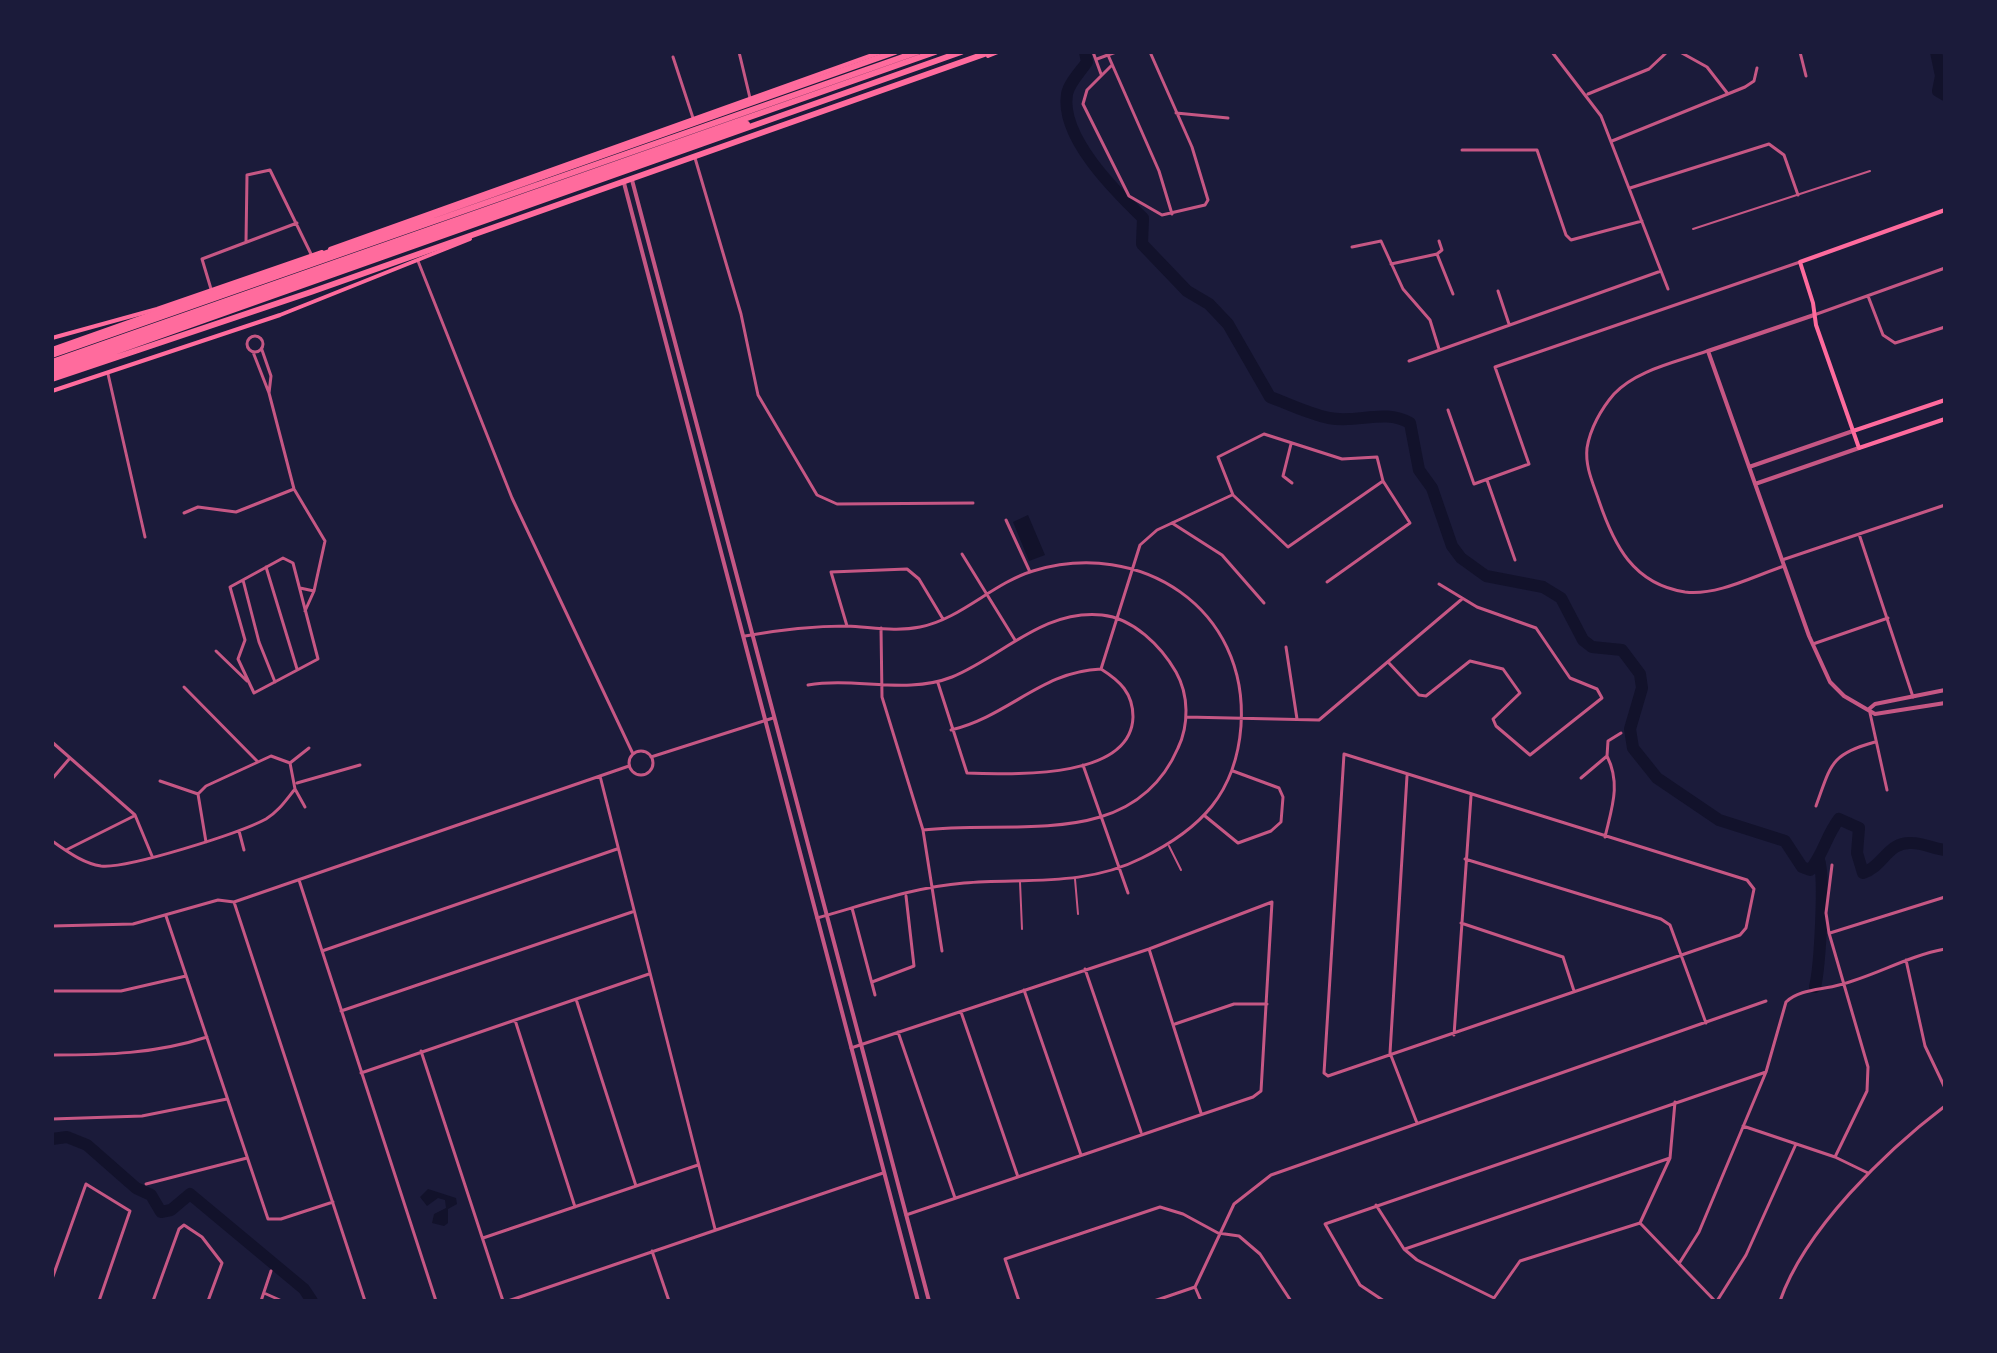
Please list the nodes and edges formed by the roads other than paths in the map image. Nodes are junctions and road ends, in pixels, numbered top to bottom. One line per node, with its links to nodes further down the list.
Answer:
1 (739, 52): 26 (street)
2 (881, 52): 26 (main road)
3 (895, 52): 69 (highway)
4 (917, 52): 69 (highway)
5 (935, 52): 72 (highway)
6 (952, 52): 72 (highway)
7 (961, 52): 72 (highway)
8 (990, 52): 72 (highway)
9 (998, 52): 32 (main road)
10 (1093, 52): 19 (street)
11 (1116, 52): 17 (street)
12 (1150, 52): 27 (street)
13 (1552, 52): 24 (street)
14 (1667, 52): 24 (street)
15 (1680, 52): 25 (street)
16 (1800, 52): 23 (street)
17 (1108, 55): 19 (street); 20 (street)
18 (673, 57): 29 (street)
19 (1097, 59): 22 (street)
20 (1112, 65): 22 (street); 39 (street)
21 (1757, 68): 25 (street)
22 (1101, 74): 39 (street)
23 (1806, 76)
24 (1588, 94): 30 (street)
25 (1728, 94): 30 (street)
26 (750, 98): 29 (main road)
27 (1176, 113): 28 (street); 39 (street)
28 (1228, 118)
29 (693, 119): 47 (main road)
30 (1612, 141): 36 (street)
31 (1462, 150): 40 (street)
32 (695, 158): 34 (main road); 89 (street)
33 (1870, 171): 37 (street)
34 (632, 180): 35 (main road); 59 (street)
35 (624, 183): 48 (main road); 62 (street)
36 (1630, 188): 37 (street); 40 (street)
37 (1798, 195): 42 (street)
38 (1945, 210): 49 (main road)
39 (1172, 214)
40 (1642, 221): 52 (street)
41 (297, 223): 44 (street); 44 (street); 47 (street)
42 (1693, 229)
43 (1439, 241): 46 (street)
44 (246, 242): 53 (street)
45 (1352, 247): 50 (street)
46 (1437, 254): 50 (street); 56 (street)
47 (311, 255): 53 (main road)
48 (418, 261): 61 (main road); 149 (street)
49 (1800, 262): 58 (main road); 83 (street)
50 (1391, 264): 66 (street)
51 (1945, 268): 57 (street)
52 (1661, 271): 54 (street); 60 (street)
53 (211, 289): 65 (main road)
54 (1668, 289)
55 (1498, 291): 60 (street)
56 (1453, 294)
57 (1868, 296): 58 (street); 63 (street)
58 (1814, 315): 68 (street); 79 (main road)
59 (671, 324): 62 (street); 116 (street)
60 (1509, 324): 66 (street)
61 (248, 326): 64 (street); 73 (main road)
62 (661, 327): 117 (street)
63 (1945, 327)
64 (252, 337): 67 (street); 70 (street)
65 (52, 338)
66 (1439, 349): 71 (street)
67 (262, 351): 70 (street); 75 (street)
68 (1708, 351): 82 (street); 98 (street)
69 (52, 352)
70 (253, 352): 75 (street)
71 (1409, 361)
72 (52, 371)
73 (108, 374): 74 (main road); 95 (street)
74 (52, 391)
75 (269, 393): 87 (street)
76 (1945, 400): 79 (main road)
77 (1448, 410): 83 (street)
78 (1945, 419): 81 (main road)
79 (1853, 431): 81 (main road); 82 (street)
80 (1292, 443): 84 (street); 85 (street); 88 (street)
81 (1859, 448): 86 (street)
82 (1749, 467): 86 (street)
83 (1487, 480): 97 (street)
84 (1383, 481): 88 (street); 103 (street)
85 (1292, 483)
86 (1755, 484): 98 (street)
87 (294, 489): 91 (street); 106 (street)
88 (1233, 495): 93 (street)
89 (973, 503)
90 (1945, 505): 94 (street)
91 (184, 513)
92 (1006, 520): 101 (street)
93 (1172, 523): 100 (street); 109 (street)
94 (1859, 534): 98 (street); 111 (street)
95 (145, 537)
96 (962, 554): 107 (street)
97 (1515, 560)
98 (1783, 563): 119 (street)
99 (266, 567): 102 (street); 105 (street); 125 (street)
100 (1134, 568): 101 (street); 113 (street); 141 (street)
101 (1030, 572): 107 (street)
102 (243, 580): 122 (street); 128 (street)
103 (1327, 582)
104 (1439, 584): 108 (street)
105 (300, 588): 106 (street); 110 (street)
106 (314, 591): 110 (street)
107 (986, 593): 112 (street); 118 (street)
108 (1463, 598): 123 (street); 123 (street)
109 (1264, 603)
110 (305, 611): 125 (street)
111 (1888, 618): 119 (street); 136 (street)
112 (943, 619): 114 (street); 115 (street)
113 (1116, 619): 118 (street); 126 (street); 139 (street)
114 (847, 626): 115 (street); 116 (street)
115 (881, 628): 130 (street)
116 (753, 635): 117 (street); 132 (street)
117 (741, 637): 134 (street)
118 (1015, 640): 129 (street)
119 (1813, 644): 138 (street)
120 (1286, 647): 142 (street)
121 (216, 651): 124 (street)
122 (238, 659): 124 (street); 127 (street)
123 (1388, 662): 142 (street)
124 (228, 665): 127 (street)
125 (297, 669): 128 (street)
126 (1101, 669): 144 (street); 156 (street)
127 (248, 682): 128 (street)
128 (275, 682)
129 (937, 682): 130 (street); 144 (street)
130 (880, 683): 131 (street); 173 (street)
131 (808, 685)
132 (767, 687): 134 (street); 140 (street)
133 (186, 688): 153 (street)
134 (756, 690): 143 (street)
135 (1945, 690): 136 (street)
136 (1913, 697): 138 (street)
137 (1945, 703): 138 (street)
138 (1869, 709): 147 (street)
139 (1186, 717): 141 (street); 171 (street)
140 (775, 718): 143 (street); 187 (street)
141 (1241, 718): 142 (street); 158 (street)
142 (1297, 719)
143 (764, 722): 151 (street); 188 (street)
144 (951, 730): 156 (street)
145 (1621, 733): 150 (street)
146 (52, 742): 152 (street)
147 (1875, 742): 165 (street); 168 (street)
148 (309, 748): 154 (street)
149 (633, 754): 151 (street); 157 (street)
150 (1607, 756): 161 (street); 175 (street)
151 (651, 757): 157 (street)
152 (70, 758): 162 (street); 170 (street)
153 (257, 761): 154 (street); 166 (street)
154 (290, 763): 164 (street)
155 (360, 765): 164 (street)
156 (1083, 765): 171 (street)
157 (629, 766): 160 (street)
158 (1233, 771): 172 (street); 172 (street)
159 (1407, 775): 167 (street); 237 (street); 237 (street)
160 (600, 776): 179 (street); 190 (street)
161 (1581, 778)
162 (52, 779)
163 (160, 781): 166 (street)
164 (296, 786): 169 (street); 174 (street)
165 (1887, 790)
166 (198, 794): 177 (street)
167 (1471, 796): 175 (street); 183 (street)
168 (1816, 806)
169 (305, 807)
170 (135, 815): 180 (street); 182 (street)
171 (1100, 816): 173 (street); 185 (street)
172 (1205, 816): 178 (street)
173 (923, 830): 192 (street)
174 (239, 831): 177 (street); 181 (street)
175 (1605, 837): 211 (street)
176 (52, 841): 180 (street)
177 (206, 842): 182 (street)
178 (1168, 845): 185 (street); 186 (street)
179 (617, 849): 198 (street); 209 (street)
180 (66, 850): 182 (street)
181 (244, 850)
182 (152, 856)
183 (1465, 859): 203 (street); 211 (street)
184 (1832, 865): 206 (street)
185 (1119, 868): 189 (street); 193 (street)
186 (1181, 870)
187 (816, 876): 188 (street); 201 (street)
188 (806, 879): 202 (street)
189 (1075, 879): 191 (street); 199 (street)
190 (299, 880): 196 (street); 209 (street)
191 (1020, 882): 192 (street); 205 (street)
192 (932, 888): 194 (street); 210 (street)
193 (1128, 893)
194 (905, 895): 197 (street); 216 (street)
195 (1945, 897): 206 (street)
196 (234, 902): 200 (street); 262 (street)
197 (852, 908): 201 (street); 216 (street)
198 (632, 912): 214 (street); 225 (street)
199 (1078, 914)
200 (166, 915): 204 (street); 215 (street)
201 (827, 915): 202 (street); 233 (street)
202 (817, 918): 234 (street)
203 (1461, 923): 220 (street); 231 (street)
204 (52, 926)
205 (1022, 929)
206 (1829, 933): 217 (street)
207 (1149, 949): 213 (street); 224 (street); 229 (street)
208 (1945, 949): 212 (street)
209 (322, 951): 225 (street)
210 (942, 951)
211 (1681, 955): 220 (street); 228 (street)
212 (1906, 960): 217 (street); 240 (street)
213 (1085, 969): 218 (street); 248 (street)
214 (649, 974): 222 (street); 254 (street)
215 (186, 976): 219 (street); 232 (street)
216 (872, 982): 221 (street)
217 (1842, 985): 238 (street); 251 (street)
218 (1024, 990): 226 (street); 250 (street)
219 (52, 991)
220 (1574, 991): 231 (street)
221 (875, 995)
222 (576, 998): 227 (street); 260 (street)
223 (1766, 1001): 228 (street)
224 (1267, 1004): 229 (street); 244 (street)
225 (341, 1011): 239 (street)
226 (961, 1012): 230 (street); 258 (street)
227 (514, 1019): 235 (street); 264 (street)
228 (1707, 1023): 246 (street)
229 (1173, 1024): 244 (street)
230 (898, 1032): 233 (street); 261 (street)
231 (1454, 1035): 237 (street)
232 (207, 1037): 236 (street); 241 (street)
233 (861, 1045): 234 (street); 255 (street)
234 (851, 1048): 256 (street)
235 (421, 1051): 239 (street); 270 (street)
236 (52, 1055)
237 (1391, 1057): 246 (street)
238 (1766, 1072): 242 (street); 247 (street)
239 (361, 1073): 288 (street)
240 (1945, 1088)
241 (227, 1099): 245 (street); 252 (street)
242 (1675, 1102): 253 (street); 263 (street)
243 (1945, 1106): 257 (street)
244 (1201, 1113): 248 (street)
245 (52, 1119)
246 (1417, 1123): 268 (street)
247 (1743, 1126): 249 (street); 276 (street)
248 (1141, 1134): 250 (street)
249 (1796, 1144): 251 (street); 299 (street)
250 (1081, 1155): 258 (street)
251 (1835, 1157): 257 (street)
252 (247, 1158): 259 (street); 262 (street)
253 (1670, 1158): 266 (street); 272 (street)
254 (698, 1165): 260 (street); 267 (street)
255 (894, 1169): 256 (street); 265 (street)
256 (883, 1173): 267 (street); 271 (street)
257 (1868, 1173): 300 (street)
258 (1018, 1177): 261 (street)
259 (146, 1184)
260 (636, 1186): 264 (street)
261 (955, 1198): 265 (street)
262 (333, 1202): 287 (street)
263 (1375, 1205): 272 (street); 281 (street)
264 (575, 1207): 270 (street)
265 (906, 1215): 269 (street)
266 (1640, 1223): 272 (street); 276 (street)
267 (715, 1229): 273 (street)
268 (1218, 1233): 279 (street); 293 (street); 296 (street)
269 (912, 1236): 271 (street); 274 (street)
270 (483, 1238): 289 (street)
271 (901, 1239): 275 (street)
272 (1404, 1249)
273 (652, 1251): 289 (street); 290 (street)
274 (917, 1255): 275 (street); 292 (street)
275 (907, 1258): 291 (street)
276 (1680, 1262): 299 (street)
277 (271, 1271): 280 (street)
278 (52, 1279): 282 (street)
279 (1195, 1287): 294 (street); 295 (street)
280 (264, 1293): 285 (street); 286 (street)
281 (1374, 1295): 297 (street); 298 (street)
282 (99, 1301)
283 (153, 1301): 284 (street)
284 (208, 1301)
285 (261, 1301)
286 (282, 1301)
287 (365, 1301)
288 (436, 1301)
289 (506, 1301)
290 (669, 1301)
291 (918, 1301)
292 (929, 1301)
293 (1019, 1301)
294 (1154, 1301)
295 (1201, 1301)
296 (1291, 1301)
297 (1376, 1301)
298 (1384, 1301)
299 (1716, 1301)
300 (1780, 1301)

